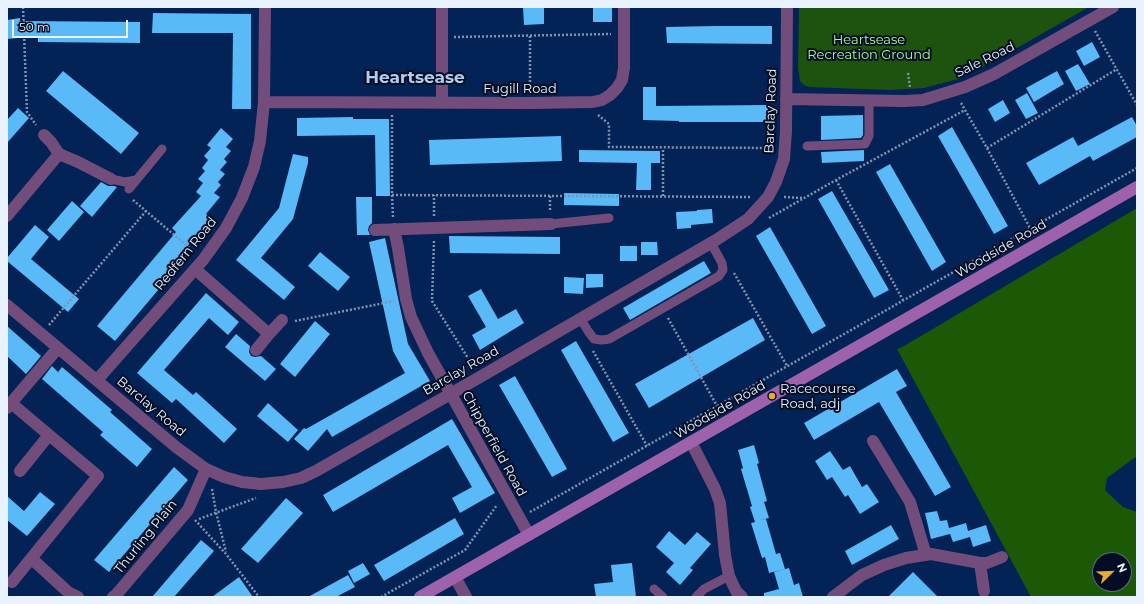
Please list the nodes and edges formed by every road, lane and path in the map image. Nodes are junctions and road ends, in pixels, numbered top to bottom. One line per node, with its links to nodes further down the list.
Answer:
1 (23, 7): 22 (path)
2 (265, 7): 15 (street, Redfern Road)
3 (442, 7): 10 (street)
4 (624, 7): 8 (street, Fugill Road)
5 (787, 7): 13 (street, Barclay Road)
6 (1113, 7): 7 (street, Sale Road)
7 (1089, 20): 11 (path); 12 (street, Sale Road)
8 (624, 34): 9 (path); 16 (street, Fugill Road)
9 (530, 36): 10 (path); 19 (path)
10 (442, 37): 18 (street)
11 (1117, 69): 20 (path); 26 (path)
12 (954, 91): 14 (street, Sale Road); 21 (path)
13 (786, 99): 14 (street, Sale Road); 25 (street, Barclay Road)
14 (869, 100): 23 (lane)
15 (264, 102): 17 (street, Fugill Road); 50 (street, Redfern Road)
16 (593, 102): 19 (street, Fugill Road); 24 (path)
17 (392, 103): 18 (street, Fugill Road); 35 (path)
18 (442, 103): 19 (street, Fugill Road)
19 (530, 103)
20 (1137, 105)
21 (965, 110): 26 (path); 32 (path)
22 (44, 135): 28 (street)
23 (807, 146)
24 (663, 148): 25 (path); 37 (path)
25 (785, 148): 38 (street, Barclay Road)
26 (987, 148): 46 (path)
27 (162, 149): 31 (lane)
28 (59, 154): 30 (street); 41 (street)
29 (1137, 168): 46 (path)
30 (111, 179): 31 (lane)
31 (136, 180): 34 (lane)
32 (836, 180): 39 (path); 54 (path)
33 (1137, 187): 72 (street, Woodside Road)
34 (129, 193): 40 (path)
35 (392, 195): 36 (path); 48 (path)
36 (434, 195): 37 (path); 45 (path)
37 (663, 196): 38 (path)
38 (768, 197): 39 (path); 49 (street, Barclay Road)
39 (803, 198): 43 (path)
40 (146, 211): 50 (path); 59 (path)
41 (7, 216)
42 (609, 218): 44 (lane)
43 (764, 220)
44 (551, 224): 45 (street)
45 (434, 228): 48 (street); 65 (path)
46 (1030, 228): 54 (path)
47 (375, 230): 48 (street)
48 (394, 230): 53 (street, Chipperfield Road)
49 (711, 243): 56 (lane); 57 (street, Barclay Road)
50 (203, 260): 52 (street, Redfern Road)
51 (731, 266): 64 (path)
52 (195, 269): 60 (street); 66 (street, Redfern Road)
53 (406, 299): 58 (path); 67 (street, Chipperfield Road)
54 (903, 300): 64 (path)
55 (7, 305): 59 (street, Barclay Road)
56 (663, 308): 57 (lane); 69 (path)
57 (580, 318): 65 (street, Barclay Road)
58 (282, 320): 60 (street)
59 (41, 334): 62 (street, Barclay Road)
60 (269, 334): 63 (street)
61 (590, 347): 73 (path)
62 (58, 348): 66 (street, Barclay Road); 68 (street)
63 (256, 350)
64 (787, 366): 69 (path)
65 (480, 377): 67 (street, Barclay Road)
66 (97, 380): 74 (street, Barclay Road)
67 (450, 393): 74 (street, Barclay Road); 76 (street, Chipperfield Road)
68 (9, 405): 70 (street)
69 (717, 406): 73 (path)
70 (49, 435): 75 (street); 86 (street)
71 (873, 441): 84 (street)
72 (691, 442): 82 (street, Woodside Road); 89 (street)
73 (647, 446): 80 (path)
74 (206, 469): 78 (path); 79 (street, Thurling Plain)
75 (20, 471)
76 (507, 495): 80 (street, Chipperfield Road); 96 (path)
77 (258, 497): 78 (path)
78 (216, 512): 81 (path); 83 (path)
79 (181, 518): 81 (path); 94 (street, Thurling Plain)
80 (519, 518): 82 (street, Chipperfield Road)
81 (194, 520): 83 (path)
82 (529, 535): 88 (street, Woodside Road)
83 (226, 554): 95 (path)
84 (926, 555): 87 (street); 102 (street)
85 (1002, 557): 87 (street)
86 (32, 559): 90 (street); 93 (street)
87 (980, 563): 92 (street)
88 (455, 576): 97 (street, Woodside Road); 98 (street)
89 (729, 576): 100 (lane); 101 (street)
90 (12, 582)
91 (654, 589): 99 (lane)
92 (984, 591)
93 (78, 597)
94 (113, 597)
95 (260, 597)
96 (381, 597)
97 (420, 597)
98 (466, 597)
99 (662, 597)
100 (696, 597)
101 (742, 597)
102 (833, 597)

